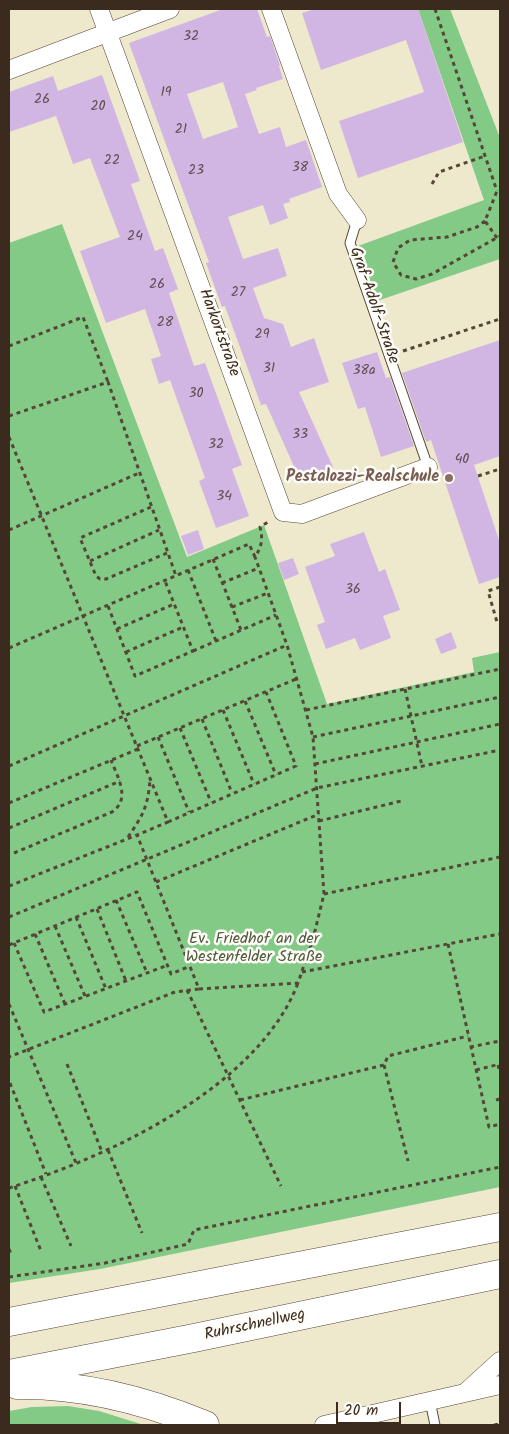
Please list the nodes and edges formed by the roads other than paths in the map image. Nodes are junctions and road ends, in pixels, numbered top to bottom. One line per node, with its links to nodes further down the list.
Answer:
1 (99, 9): 4 (street, Harkortstraße)
2 (170, 9): 4 (street)
3 (272, 9): 6 (street, Graf-Adolf-Straße)
4 (108, 33): 5 (street); 7 (street, Harkortstraße)
5 (9, 70)
6 (357, 220): 7 (lane, Graf-Adolf-Straße)
7 (428, 467)
8 (500, 1227): 10 (highway)
9 (500, 1274): 12 (highway, Ruhrschnellweg)
10 (9, 1322)
11 (500, 1361): 15 (street)
12 (9, 1374)
13 (9, 1385): 18 (highway)
14 (500, 1385): 15 (street)
15 (465, 1393): 16 (street)
16 (430, 1401): 17 (street); 20 (lane)
17 (366, 1421): 19 (street)
18 (205, 1425)
19 (324, 1425)
20 (435, 1425)

